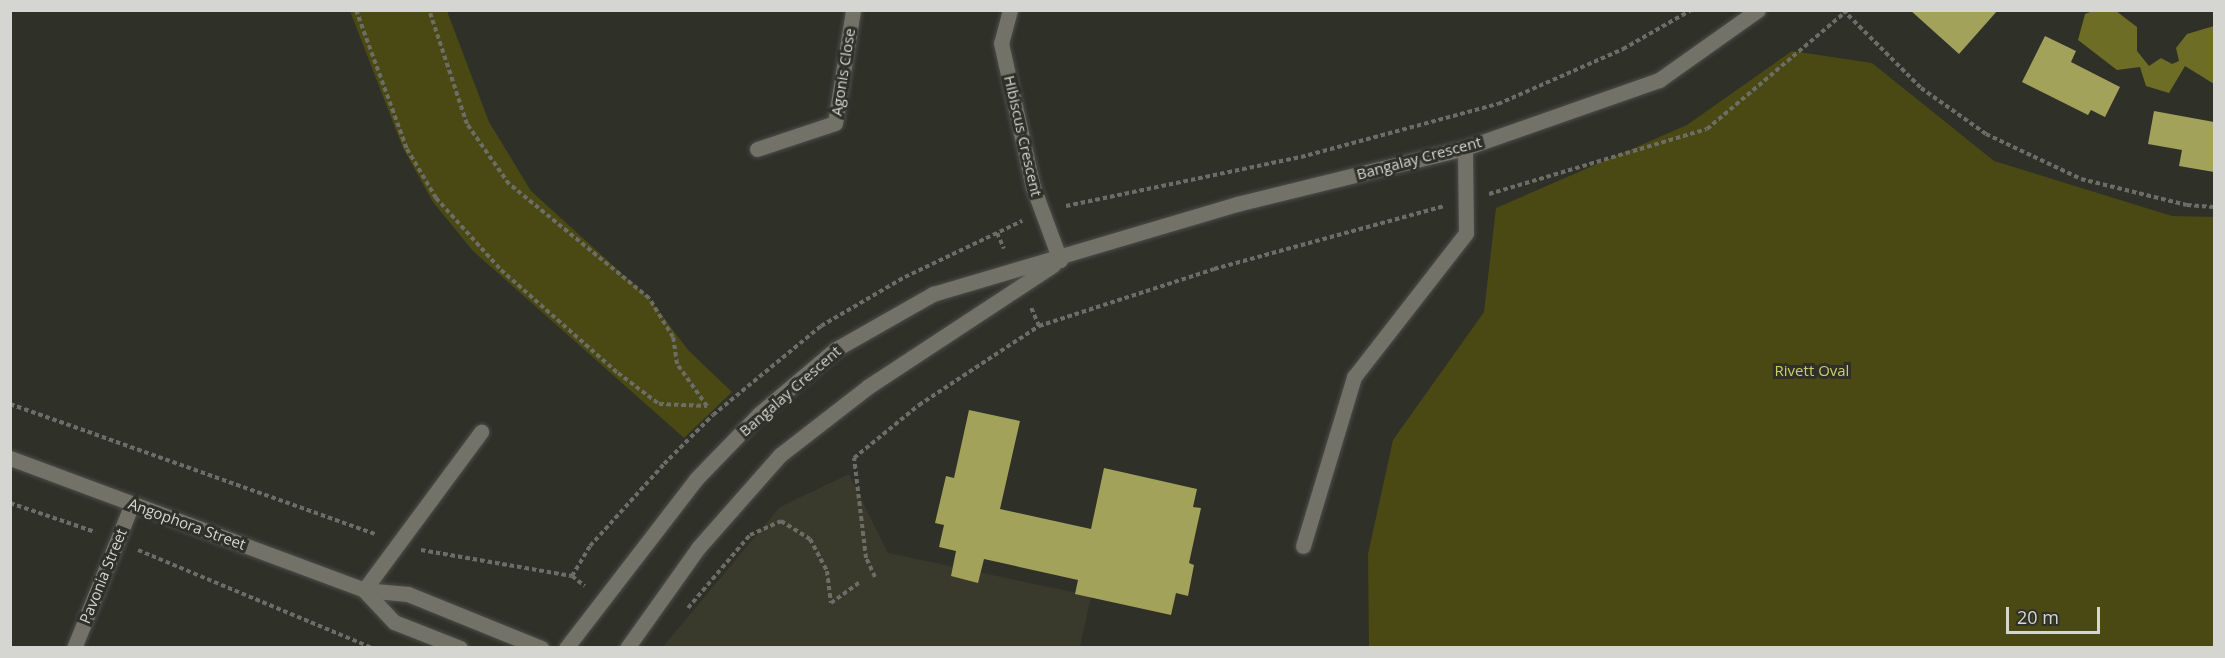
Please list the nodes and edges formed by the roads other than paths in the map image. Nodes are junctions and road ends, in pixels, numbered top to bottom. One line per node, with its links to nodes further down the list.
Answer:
1 (853, 10): 5 (street, Agonis Close)
2 (1010, 10): 6 (street, Hibiscus Crescent)
3 (1758, 10): 4 (street, Bangalay Crescent)
4 (1465, 148): 6 (street, Bangalay Crescent); 10 (street)
5 (757, 149)
6 (1060, 260): 15 (street, Bangalay Crescent); 16 (street, Bangalay Crescent)
7 (481, 432): 11 (street)
8 (10, 458): 9 (street, Angophora Street)
9 (132, 504): 11 (street, Angophora Street); 12 (street, Pavonia Street)
10 (1303, 546)
11 (364, 590): 13 (street, Angophora Street); 14 (street, Angophora Street)
12 (75, 648)
13 (460, 648)
14 (541, 648)
15 (566, 648)
16 (627, 648)

